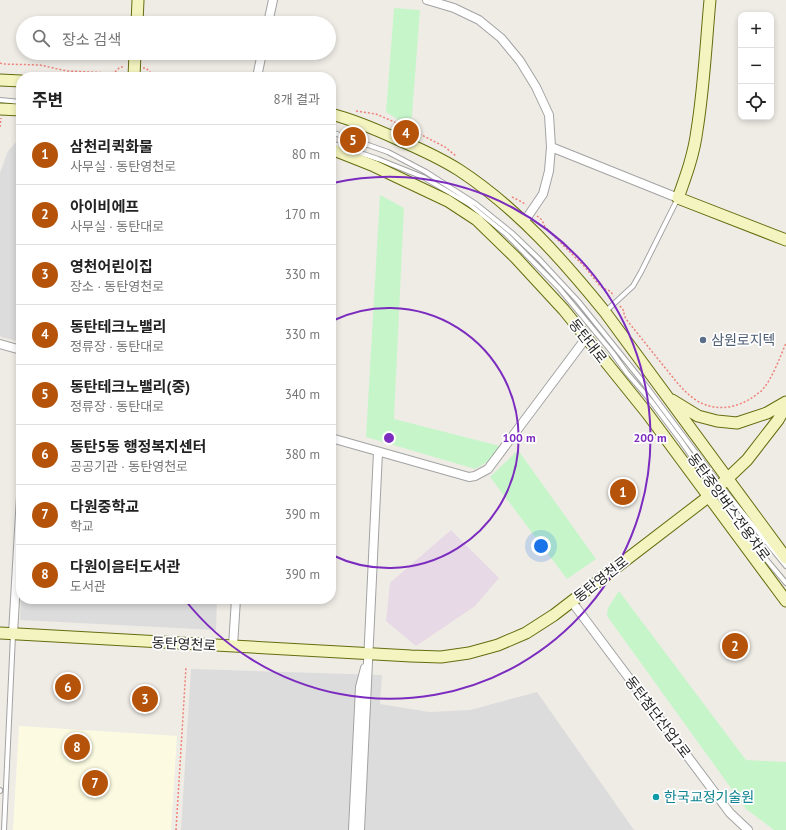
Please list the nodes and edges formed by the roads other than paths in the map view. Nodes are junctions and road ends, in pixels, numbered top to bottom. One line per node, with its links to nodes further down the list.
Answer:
1 (138, 0): 5 (street)
2 (273, 0): 6 (street)
3 (427, 0): 20 (street)
4 (710, 0): 22 (street)
5 (137, 16)
6 (270, 16)
7 (135, 60): 9 (street)
8 (261, 60): 10 (street)
9 (134, 72)
10 (258, 72)
11 (0, 80): 12 (street)
12 (16, 81)
13 (0, 100): 14 (lane)
14 (16, 102)
15 (0, 109): 16 (street)
16 (16, 110)
17 (336, 115): 23 (street, 동탄대로)
18 (336, 134): 34 (lane)
19 (336, 145): 34 (lane, 동탄중앙버스전용차로)
20 (552, 147): 22 (street); 23 (street)
21 (336, 151): 26 (street, 동탄대로)
22 (678, 198): 24 (street); 25 (lane)
23 (524, 222): 25 (street, 동탄대로)
24 (786, 240)
25 (605, 312): 29 (street, 동탄대로)
26 (586, 338): 33 (street); 34 (street, 동탄대로)
27 (0, 344): 28 (street)
28 (16, 349)
29 (668, 398): 30 (street); 34 (street, 동탄대로)
30 (786, 402)
31 (786, 406): 34 (street, 동탄영천로)
32 (336, 439): 33 (street)
33 (378, 452): 45 (street)
34 (718, 488): 35 (street); 36 (lane); 38 (lane, 동탄중앙버스전용차로); 39 (street, 동탄대로); 40 (street, 동탄영천로)
35 (786, 558)
36 (786, 566)
37 (16, 582): 43 (street)
38 (786, 583)
39 (786, 601)
40 (572, 602): 45 (street, 동탄영천로); 49 (street, 동탄첨단산업2로)
41 (236, 604): 44 (street)
42 (0, 633): 43 (street, 동탄영천로)
43 (13, 634): 44 (street, 동탄영천로); 46 (lane)
44 (233, 646): 45 (street, 동탄영천로)
45 (368, 654): 47 (street); 48 (street)
46 (4, 830)
47 (352, 830)
48 (360, 830)
49 (748, 830)

